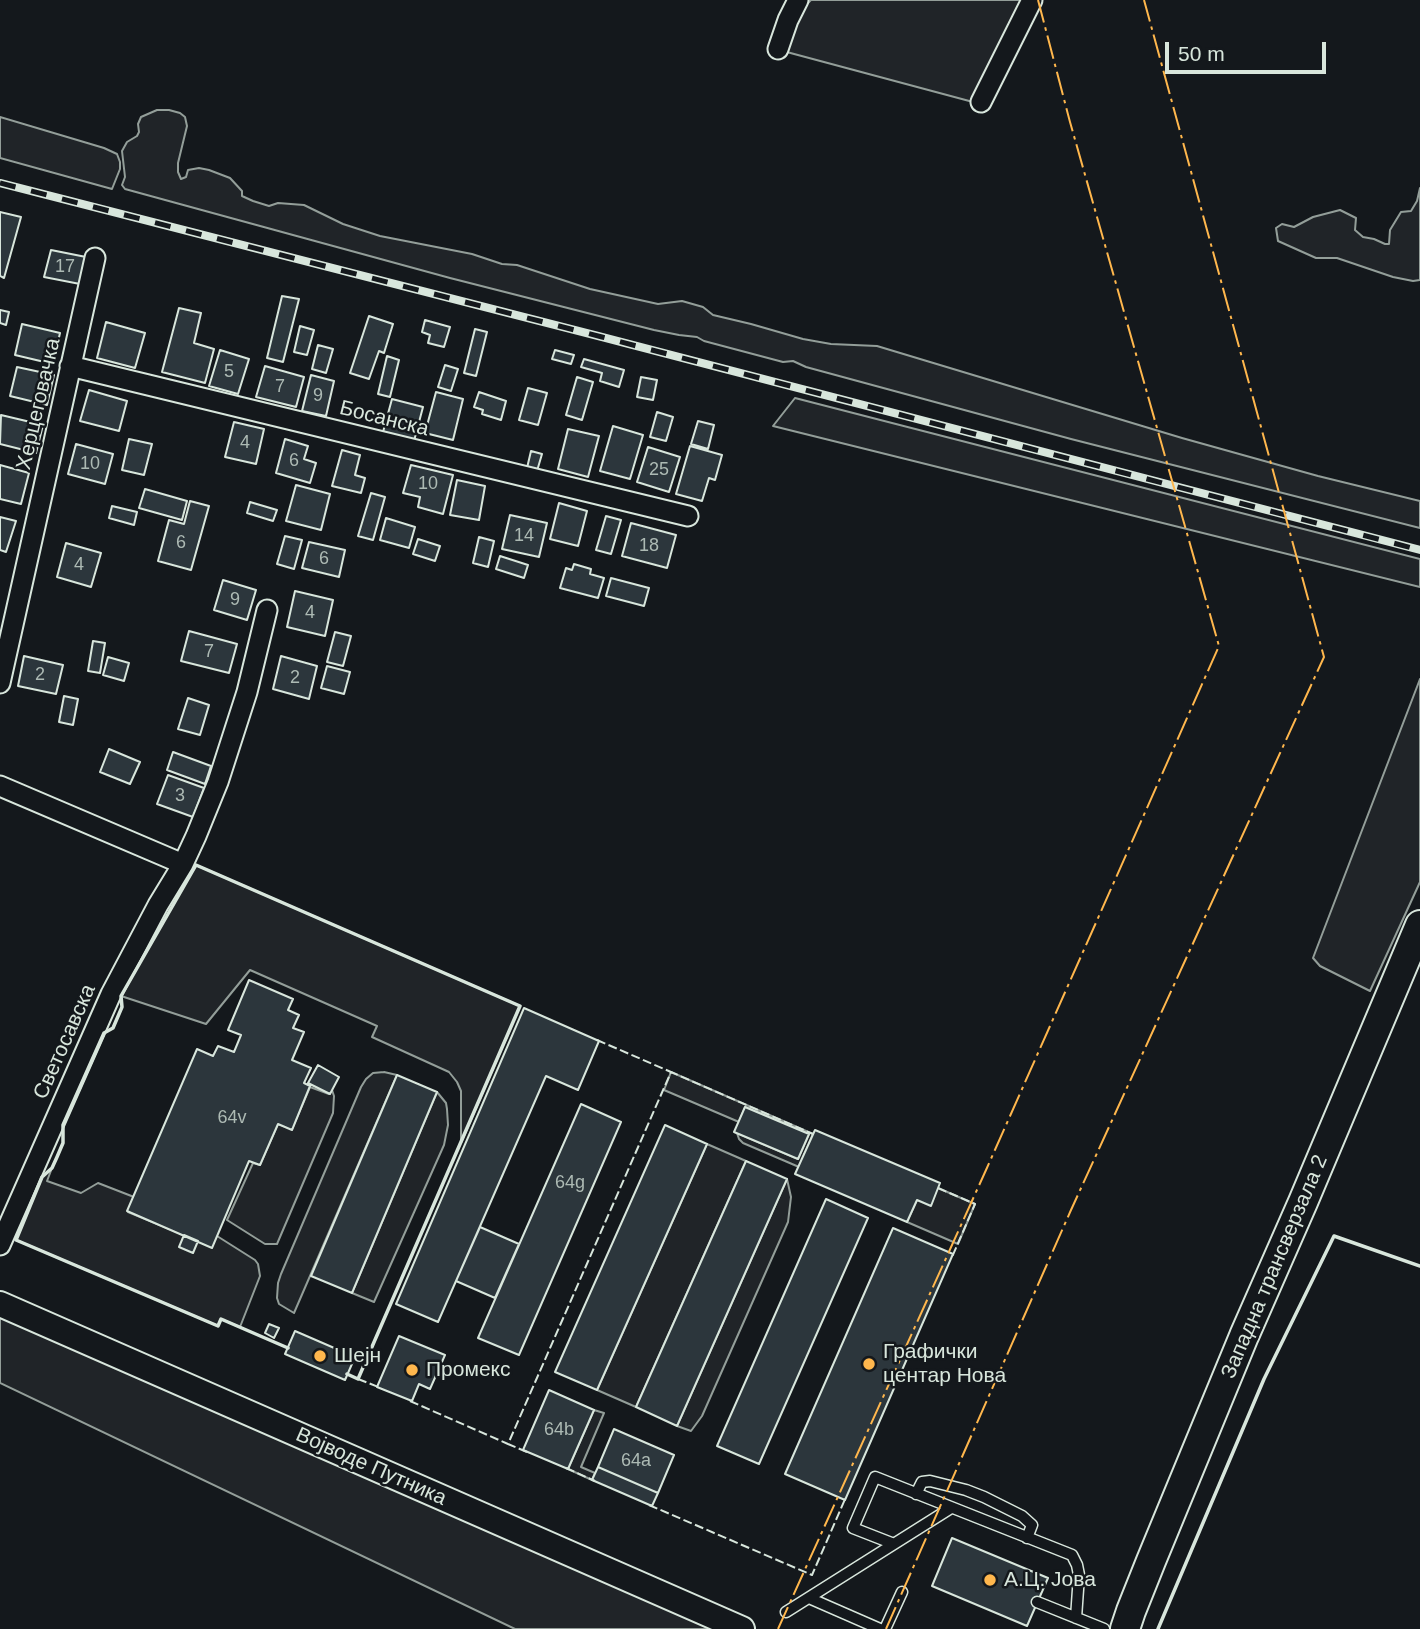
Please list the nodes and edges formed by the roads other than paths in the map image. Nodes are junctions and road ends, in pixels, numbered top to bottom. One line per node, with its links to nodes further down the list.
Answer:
1 (797, 0): 3 (street)
2 (1032, 0): 4 (street)
3 (778, 49)
4 (981, 102)
5 (95, 258): 6 (street, Херцеговачка)
6 (71, 366): 7 (street, Босанска); 9 (street, Херцеговачка)
7 (688, 516)
8 (267, 610): 11 (street, Светосавска)
9 (0, 682)
10 (0, 786): 11 (street)
11 (183, 864): 13 (street, Светосавска)
12 (1420, 925): 24 (main road, Западна трансверзала 2)
13 (0, 1245)
14 (0, 1304): 26 (street, Војводе Путника)
15 (916, 1494): 16 (lane); 17 (lane); 18 (lane)
16 (951, 1508): 17 (lane); 18 (lane)
17 (1027, 1538): 23 (lane)
18 (894, 1544): 20 (lane)
19 (902, 1592): 28 (lane)
20 (809, 1598): 22 (lane); 27 (lane)
21 (1037, 1602): 23 (lane)
22 (786, 1612)
23 (1076, 1618): 25 (lane)
24 (1125, 1623)
25 (1085, 1626): 29 (lane)
26 (742, 1629)
27 (880, 1629)
28 (885, 1629)
29 (1104, 1629)

